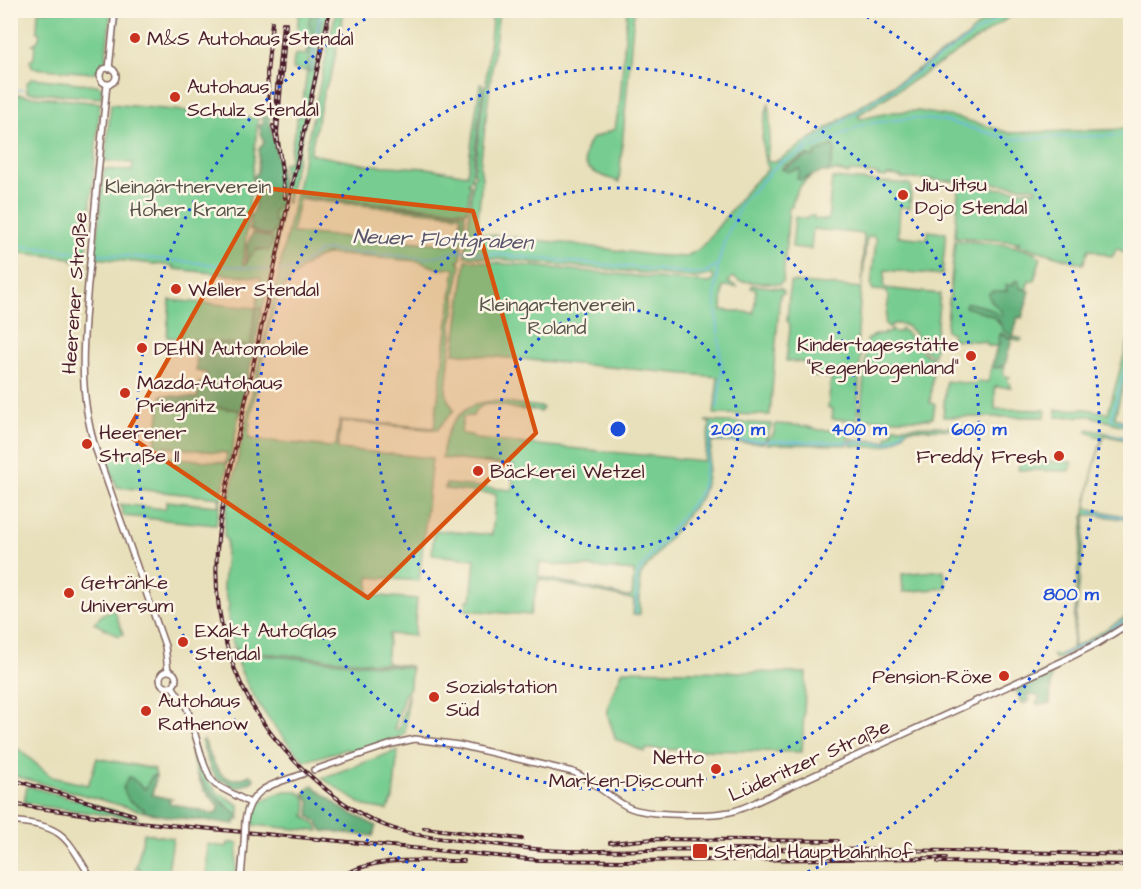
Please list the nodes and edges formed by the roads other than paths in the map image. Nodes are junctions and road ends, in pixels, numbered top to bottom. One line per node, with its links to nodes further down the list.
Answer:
1 (115, 10): 2 (main road)
2 (109, 69): 3 (main road); 3 (main road)
3 (107, 84): 5 (main road, Heerener Straße)
4 (1131, 623): 7 (main road, Lüderitzer Straße)
5 (168, 671): 6 (main road); 6 (main road)
6 (172, 686): 9 (main road)
7 (314, 770)
8 (303, 774): 9 (main road)
9 (250, 803): 12 (main road, bridge)
10 (10, 821): 11 (main road)
11 (91, 879)
12 (241, 879)

